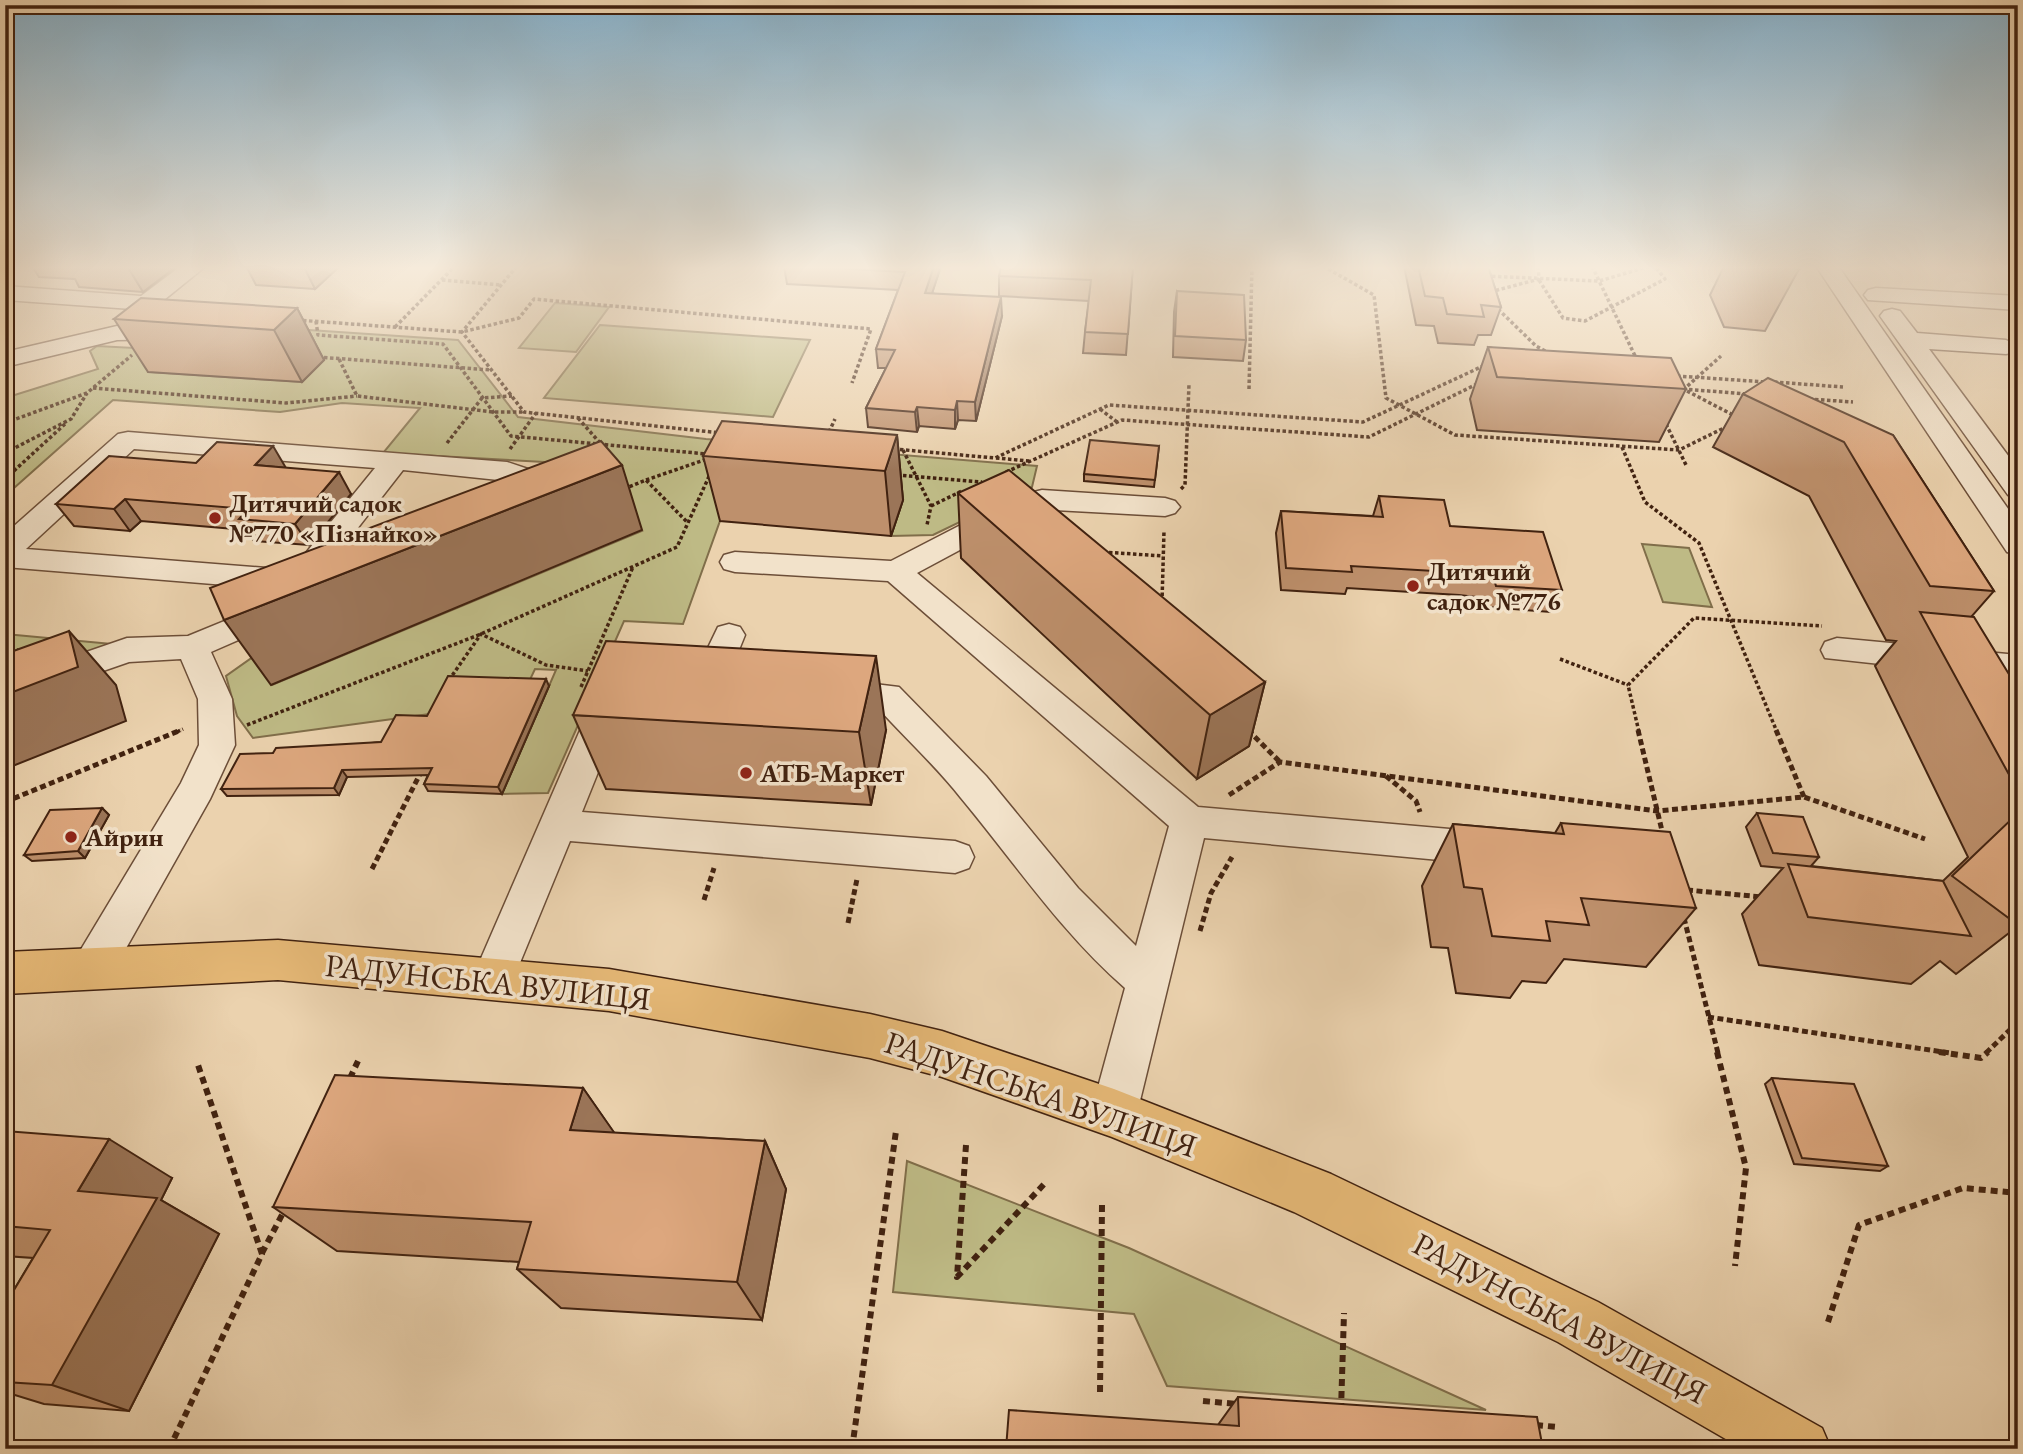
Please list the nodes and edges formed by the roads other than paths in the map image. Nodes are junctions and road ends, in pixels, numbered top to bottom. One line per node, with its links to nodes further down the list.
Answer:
1 (1874, 334): 11 (street)
2 (1905, 334): 4 (street)
3 (198, 336): 6 (street)
4 (1910, 340): 5 (street); 8 (street)
5 (2014, 349)
6 (5, 360)
7 (396, 460): 10 (street); 12 (street); 13 (street)
8 (2018, 489)
9 (1165, 507): 15 (street)
10 (481, 522)
11 (2018, 544)
12 (5, 551)
13 (5, 557)
14 (734, 562): 15 (street)
15 (908, 565): 25 (street)
16 (326, 589): 19 (street)
17 (729, 635): 22 (street)
18 (1832, 638): 20 (street)
19 (192, 647): 24 (street); 29 (street)
20 (2018, 667)
21 (604, 672): 26 (street)
22 (740, 684)
23 (807, 690): 32 (street)
24 (5, 694)
25 (1189, 821): 27 (street); 32 (street)
26 (557, 825): 28 (street); 31 (street)
27 (1446, 845)
28 (955, 858)
29 (92, 969): 30 (main road, РАДУНСЬКА ВУЛИЦЯ); 31 (main road, РАДУНСЬКА ВУЛИЦЯ)
30 (5, 973)
31 (493, 979): 33 (main road, РАДУНСЬКА ВУЛИЦЯ)
32 (1148, 982): 33 (street)
33 (1114, 1113): 34 (main road, РАДУНСЬКА ВУЛИЦЯ)
34 (1801, 1449)

